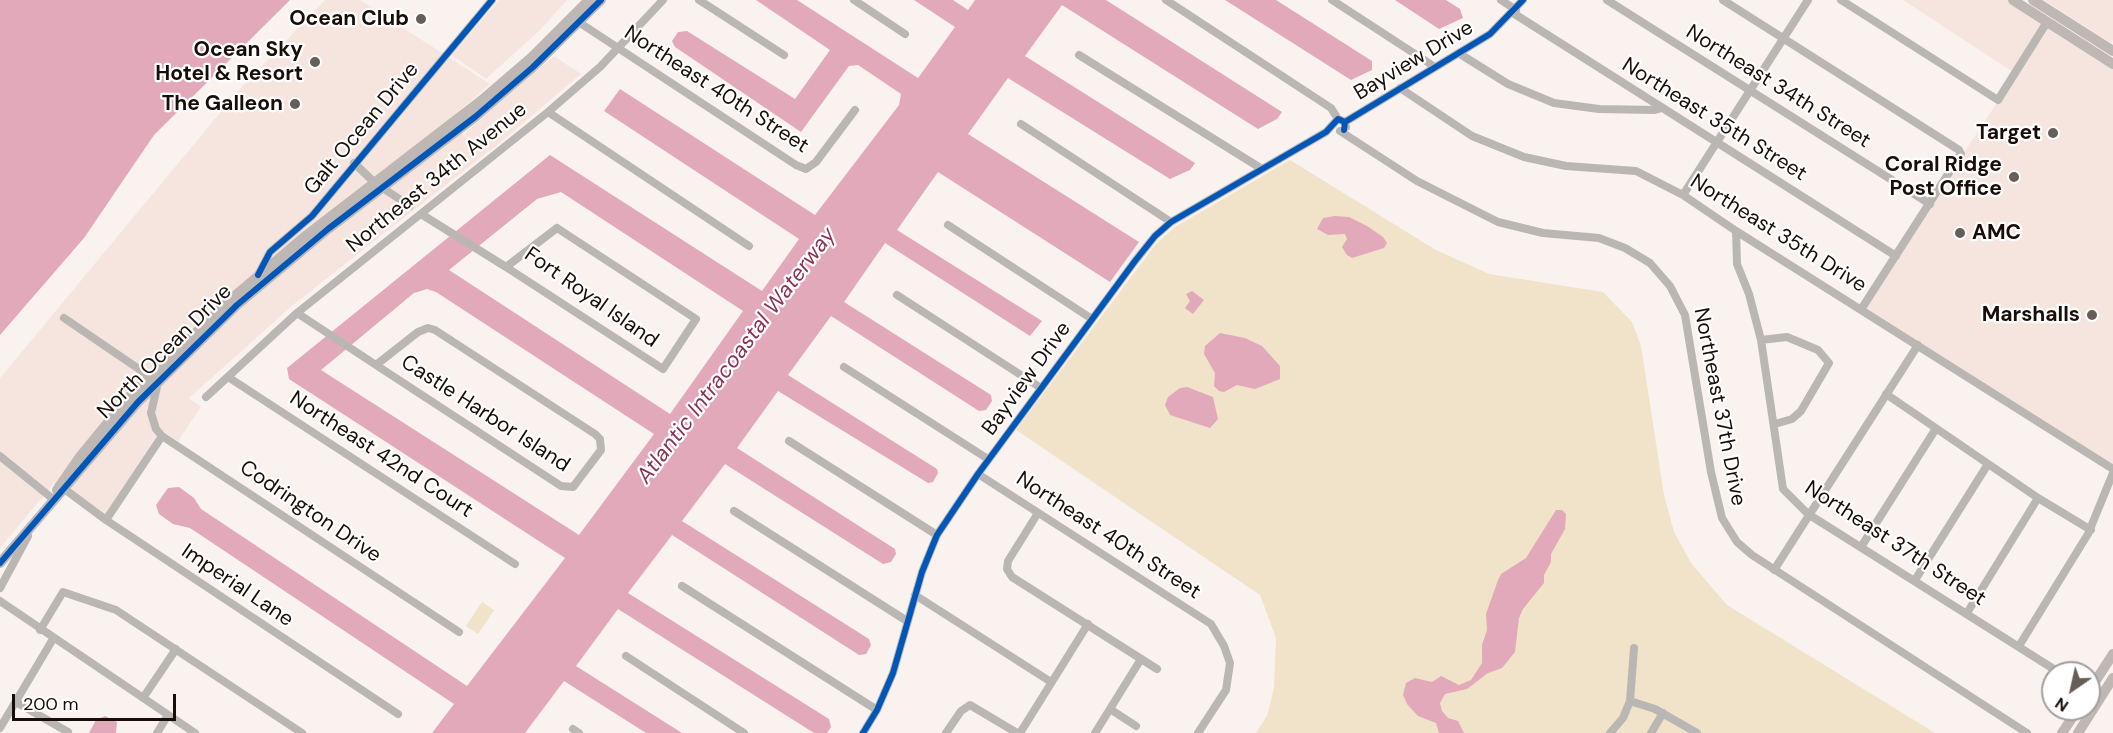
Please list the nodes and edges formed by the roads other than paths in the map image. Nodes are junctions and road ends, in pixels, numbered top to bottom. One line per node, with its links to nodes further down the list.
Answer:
1 (492, 0): 39 (street, Galt Ocean Drive)
2 (589, 0): 21 (main road)
3 (601, 0): 21 (main road)
4 (663, 0): 25 (street, Northeast 34th Avenue)
5 (699, 0): 27 (street)
6 (854, 0): 23 (street)
7 (1166, 0): 37 (street, Northeast 37th Drive)
8 (1332, 0): 30 (street)
9 (1501, 0): 18 (street, Northeast 35th Street)
10 (1524, 0): 18 (street, Bayview Drive)
11 (1607, 0): 32 (street, Northeast 34th Street)
12 (1723, 0): 24 (street)
13 (1808, 0): 24 (street)
14 (1841, 0): 22 (street)
15 (2013, 0): 19 (main road)
16 (2033, 0): 17 (main road)
17 (2048, 9): 19 (main road); 20 (main road)
18 (1514, 11): 26 (street, Bayview Drive); 33 (street, Northeast 35th Street)
19 (2034, 14): 22 (main road)
20 (2062, 18): 22 (main road); 28 (main road)
21 (575, 20): 25 (street, Northeast 40th Street); 43 (main road)
22 (2047, 22): 28 (main road)
23 (905, 34)
24 (1783, 38): 32 (street); 45 (street)
25 (616, 49): 34 (street, Northeast 40th Street); 35 (street, Northeast 34th Avenue)
26 (1460, 54): 30 (street, Bayview Drive); 33 (street)
27 (784, 55)
28 (2112, 55)
29 (1079, 56): 41 (street)
30 (1436, 67): 31 (street, Bayview Drive)
31 (1400, 88): 37 (street, Bayview Drive); 44 (street, Northeast 35th Drive)
32 (1750, 90): 38 (street); 45 (street, Northeast 34th Street)
33 (1662, 108): 38 (street, Northeast 35th Street)
34 (855, 110)
35 (548, 112): 47 (street, Northeast 34th Avenue); 52 (street)
36 (1021, 124): 48 (street)
37 (1340, 126): 41 (street, Bayview Drive); 94 (street, Northeast 37th Drive)
38 (1717, 143): 44 (street); 53 (street, Northeast 35th Street)
39 (363, 152): 40 (street, Galt Ocean Drive); 42 (street)
40 (354, 163): 42 (street); 55 (street, Galt Ocean Drive)
41 (1262, 169): 48 (street, Bayview Drive)
42 (365, 174): 43 (street)
43 (379, 185): 46 (street); 51 (main road)
44 (1683, 195): 50 (street, Northeast 35th Drive)
45 (1930, 204): 53 (street)
46 (410, 206)
47 (421, 214): 54 (street); 58 (street, Northeast 34th Avenue)
48 (1171, 222): 60 (street, Bayview Drive)
49 (948, 225): 60 (street)
50 (1736, 231): 57 (street, Northeast 35th Drive); 61 (street, Northeast 37th Street)
51 (308, 240): 55 (main road, North Ocean Drive); 66 (main road, North Ocean Drive)
52 (749, 246)
53 (1896, 256): 57 (street)
54 (506, 267): 54 (street, Fort Royal Island)
55 (258, 276): 66 (main road, North Ocean Drive)
56 (897, 295): 67 (street)
57 (1862, 308): 62 (street, Northeast 35th Drive)
58 (297, 313): 63 (street, Castle Harbor Island); 65 (street, Northeast 34th Avenue)
59 (64, 318): 66 (street)
60 (1092, 318): 67 (street, Bayview Drive)
61 (1761, 340): 72 (street, Northeast 37th Street); 72 (street)
62 (1918, 345): 68 (street); 79 (street, Northeast 35th Drive)
63 (376, 365): 63 (street, Castle Harbor Island)
64 (844, 367): 77 (street)
65 (228, 377): 69 (street, Northeast 34th Avenue); 93 (street, Northeast 42nd Court)
66 (155, 379): 70 (main road, North Ocean Drive); 71 (street); 81 (main road, North Ocean Drive)
67 (1041, 388): 77 (street, Bayview Drive)
68 (1886, 394): 73 (street); 86 (street)
69 (206, 397)
70 (132, 409): 71 (street); 81 (main road, North Ocean Drive)
71 (151, 413): 74 (street)
72 (1775, 424): 86 (street, Northeast 37th Street)
73 (1935, 430): 78 (street); 91 (street)
74 (162, 436): 87 (street); 104 (street, Codrington Drive)
75 (789, 441): 90 (street)
76 (0, 456): 83 (street)
77 (988, 459): 80 (street, Bayview Drive)
78 (1988, 464): 82 (street); 95 (street)
79 (2113, 471): 89 (street)
80 (978, 474): 85 (street, Northeast 40th Street); 90 (street, Bayview Drive)
81 (62, 487): 83 (main road, North Ocean Drive); 87 (street, Imperial Lane)
82 (2038, 498): 89 (street); 100 (street)
83 (53, 499): 88 (main road, North Ocean Drive)
84 (734, 511): 101 (street)
85 (1038, 513): 102 (street); 140 (street, Northeast 40th Street)
86 (1808, 514): 91 (street, Northeast 37th Street); 94 (street)
87 (106, 520): 126 (street, Imperial Lane)
88 (35, 523): 92 (main road, North Ocean Drive); 97 (street)
89 (2091, 530): 106 (street)
90 (937, 535): 98 (street, Bayview Drive)
91 (1861, 547): 95 (street, Northeast 37th Street)
92 (0, 563)
93 (514, 564)
94 (1774, 570): 143 (street, Northeast 37th Drive)
95 (1915, 580): 100 (street, Northeast 37th Street)
96 (682, 586): 124 (street)
97 (0, 588)
98 (915, 595): 101 (street, Bayview Drive); 116 (street)
99 (0, 601): 103 (street)
100 (1967, 613): 106 (street, Northeast 37th Street)
101 (907, 621): 124 (street, Bayview Drive)
102 (1088, 624): 111 (street); 116 (street)
103 (40, 630): 105 (street); 108 (street)
104 (459, 632)
105 (53, 639): 120 (street); 122 (street)
106 (2019, 646): 112 (street, Northeast 37th Street)
107 (1634, 648): 121 (street)
108 (176, 649): 120 (street); 134 (street)
109 (2113, 654): 114 (main road)
110 (626, 656): 135 (street)
111 (1141, 659): 113 (street); 123 (street)
112 (2042, 661)
113 (1156, 669)
114 (2101, 672)
115 (2113, 678): 118 (main road)
116 (1051, 682): 138 (street)
117 (2101, 690): 118 (main road)
118 (2103, 693): 119 (main road)
119 (2101, 696)
120 (143, 698): 127 (street)
121 (1630, 701): 125 (street); 130 (street)
122 (16, 702): 129 (street); 131 (street)
123 (1110, 709): 128 (street); 139 (street)
124 (877, 710): 136 (street, Bayview Drive)
125 (1664, 713): 141 (street); 142 (street)
126 (398, 714)
127 (168, 715): 132 (street); 133 (street)
128 (1136, 726)
129 (0, 728)
130 (1617, 731)
131 (68, 732)
132 (157, 733)
133 (195, 733)
134 (302, 733)
135 (744, 733)
136 (862, 733)
137 (946, 733): 138 (street)
138 (1018, 733)
139 (1095, 733)
140 (1198, 733)
141 (1651, 733)
142 (1697, 733)
143 (2027, 733)

